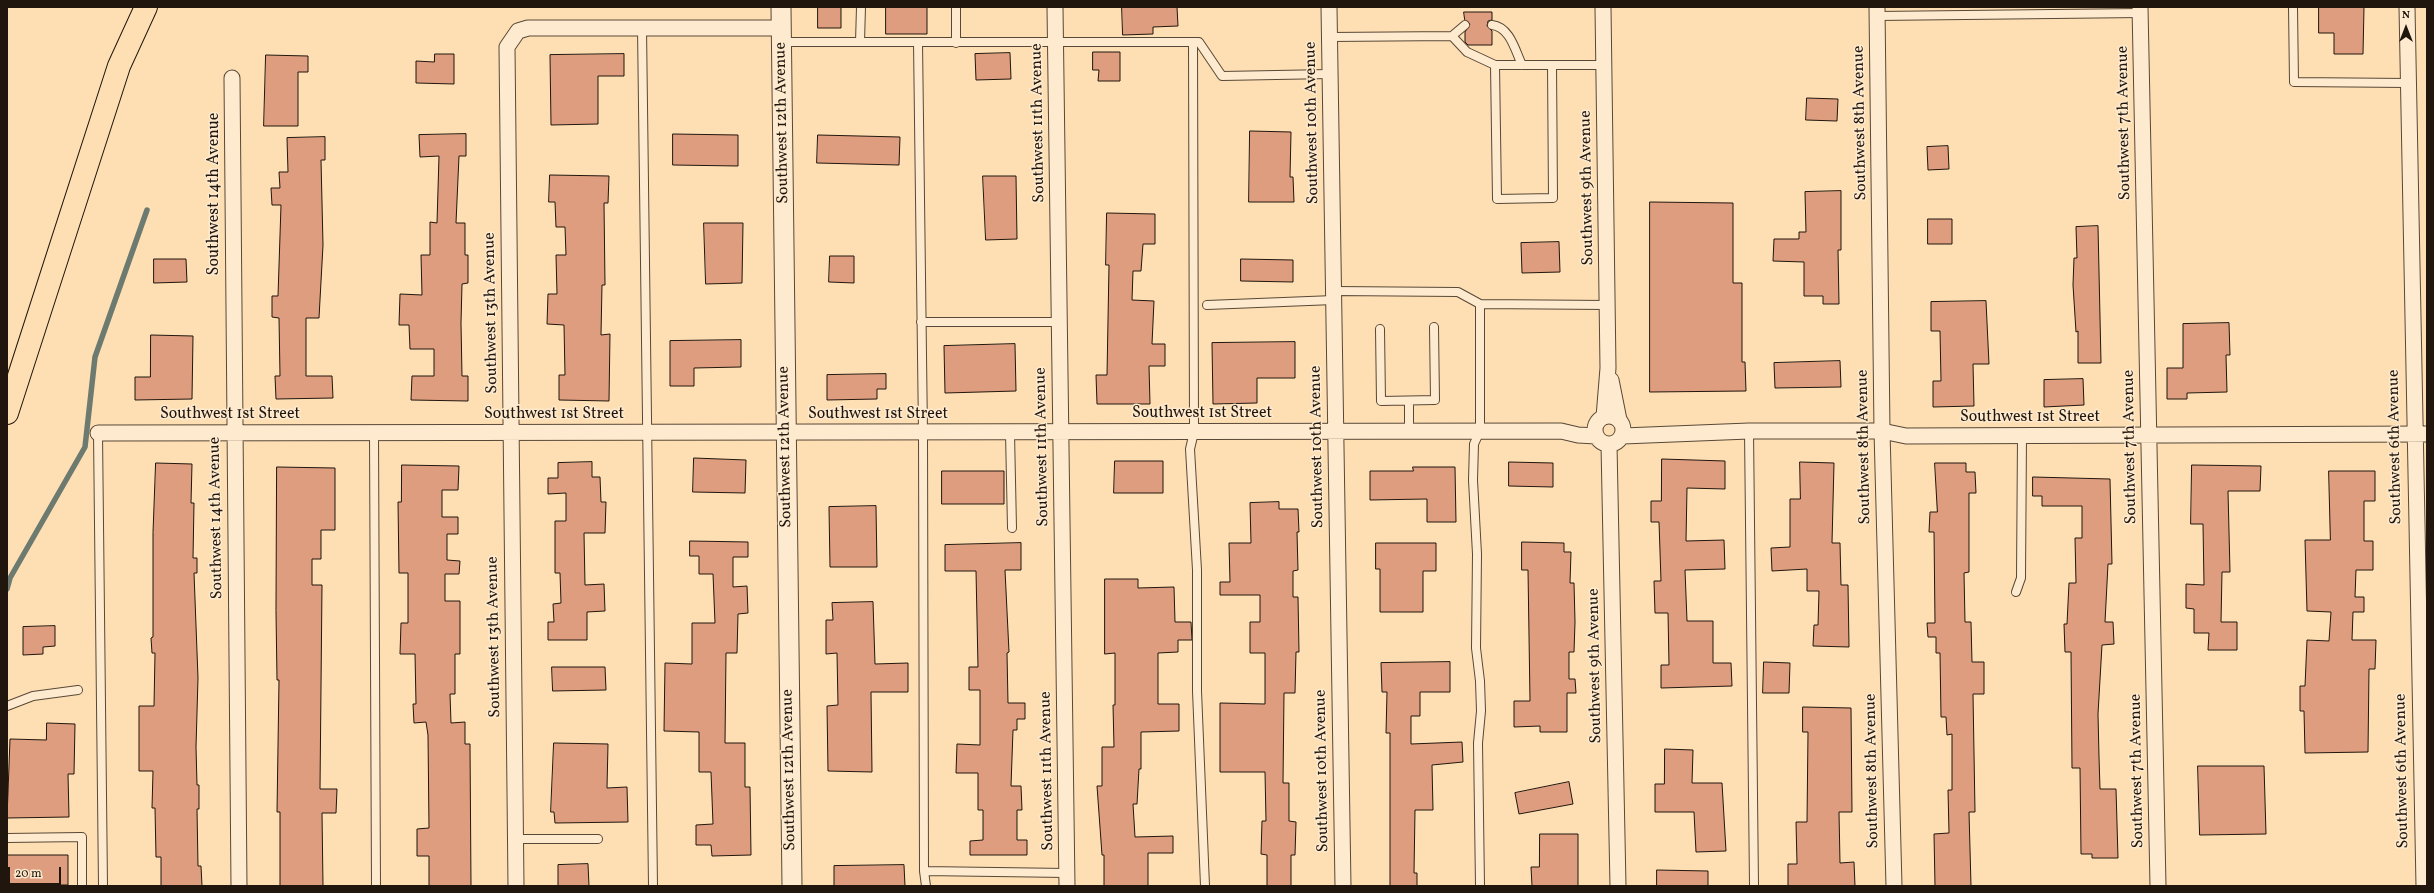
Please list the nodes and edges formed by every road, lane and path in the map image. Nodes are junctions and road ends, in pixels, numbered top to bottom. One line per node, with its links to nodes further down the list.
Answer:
1 (129, 7): 28 (highway)
2 (146, 7): 28 (highway)
3 (781, 7): 16 (street, Southwest 12th Avenue)
4 (861, 7): 19 (lane)
5 (956, 7): 22 (lane)
6 (1055, 7): 23 (street, Southwest 11th Avenue)
7 (1329, 7): 18 (street, Southwest 10th Avenue)
8 (1603, 7): 27 (street, Southwest 9th Avenue)
9 (2292, 7): 31 (lane)
10 (2407, 7): 31 (street, Southwest 6th Avenue)
11 (2140, 10): 12 (lane); 62 (street, Southwest 7th Avenue)
12 (1877, 11): 51 (street, Southwest 8th Avenue)
13 (1465, 26): 17 (lane)
14 (1492, 26): 25 (lane)
15 (642, 28): 16 (street, Southwest 13th Avenue); 53 (street, Southwest 13th Avenue); 54 (lane)
16 (782, 35): 19 (lane); 55 (street, Southwest 12th Avenue)
17 (1452, 36): 18 (lane); 24 (lane)
18 (1330, 37): 29 (street, Southwest 10th Avenue)
19 (860, 42): 20 (lane)
20 (918, 42): 22 (lane); 36 (lane)
21 (1193, 42): 23 (lane); 29 (lane); 48 (lane)
22 (956, 43): 23 (lane)
23 (1055, 43): 37 (street, Southwest 11th Avenue)
24 (1496, 65): 25 (lane); 26 (lane)
25 (1522, 65): 26 (lane)
26 (1552, 65): 27 (lane)
27 (1604, 65): 35 (street, Southwest 9th Avenue)
28 (118, 66): 42 (highway)
29 (1330, 74): 32 (street, Southwest 10th Avenue)
30 (232, 78): 47 (street, Southwest 14th Avenue)
31 (2408, 83): 60 (street, Southwest 6th Avenue)
32 (1334, 295): 33 (lane); 34 (lane); 49 (street, Southwest 10th Avenue)
33 (1480, 304): 35 (lane); 45 (lane)
34 (1207, 305)
35 (1608, 305): 40 (street, Southwest 9th Avenue)
36 (921, 322): 37 (lane); 56 (lane)
37 (1059, 322): 58 (street, Southwest 11th Avenue)
38 (1434, 327): 41 (lane)
39 (1380, 329): 41 (lane)
40 (1608, 368): 43 (street, Southwest 9th Avenue); 44 (street, Southwest 9th Avenue)
41 (1409, 401): 50 (lane)
42 (7, 414)
43 (1598, 426): 44 (street, Southwest 1st Street); 45 (street, Southwest 1st Street); 63 (street)
44 (1622, 427): 46 (street, Southwest 1st Street); 63 (street)
45 (1480, 431): 50 (street, Southwest 1st Street); 83 (lane)
46 (1749, 431): 51 (street, Southwest 1st Street); 85 (lane)
47 (234, 432): 52 (street, Southwest 1st Street); 59 (street, Southwest 1st Street); 75 (street, Southwest 14th Avenue)
48 (1194, 432): 49 (street, Southwest 1st Street); 58 (street, Southwest 1st Street); 81 (lane)
49 (1336, 432): 50 (street, Southwest 1st Street); 82 (street, Southwest 10th Avenue)
50 (1410, 432)
51 (1882, 432): 61 (street, Southwest 1st Street); 86 (street, Southwest 8th Avenue)
52 (98, 433): 74 (lane)
53 (511, 433): 54 (street, Southwest 1st Street); 59 (street, Southwest 1st Street); 69 (street, Southwest 13th Avenue)
54 (647, 433): 55 (street, Southwest 1st Street); 78 (lane)
55 (786, 433): 56 (street, Southwest 1st Street); 79 (street, Southwest 12th Avenue)
56 (923, 433): 57 (street, Southwest 1st Street); 71 (lane)
57 (1010, 433): 58 (street, Southwest 1st Street); 64 (lane)
58 (1061, 433): 72 (street, Southwest 11th Avenue)
59 (374, 434): 76 (lane)
60 (2420, 434): 62 (street, Southwest 1st Street); 88 (street, Southwest 6th Avenue)
61 (2022, 436): 62 (street, Southwest 1st Street); 65 (lane)
62 (2149, 437): 87 (street, Southwest 7th Avenue)
63 (1609, 445): 84 (street, Southwest 9th Avenue)
64 (1012, 528)
65 (2016, 592)
66 (78, 690): 67 (lane)
67 (7, 706)
68 (7, 838): 73 (lane)
69 (516, 839): 70 (lane); 77 (street, Southwest 13th Avenue)
70 (598, 840)
71 (924, 871): 72 (lane); 80 (lane)
72 (1067, 879)
73 (82, 886)
74 (103, 886)
75 (239, 886)
76 (376, 886)
77 (516, 886)
78 (652, 886)
79 (792, 886)
80 (926, 886)
81 (1205, 886)
82 (1343, 886)
83 (1480, 886)
84 (1618, 886)
85 (1754, 886)
86 (1894, 886)
87 (2158, 886)
88 (2424, 886)

